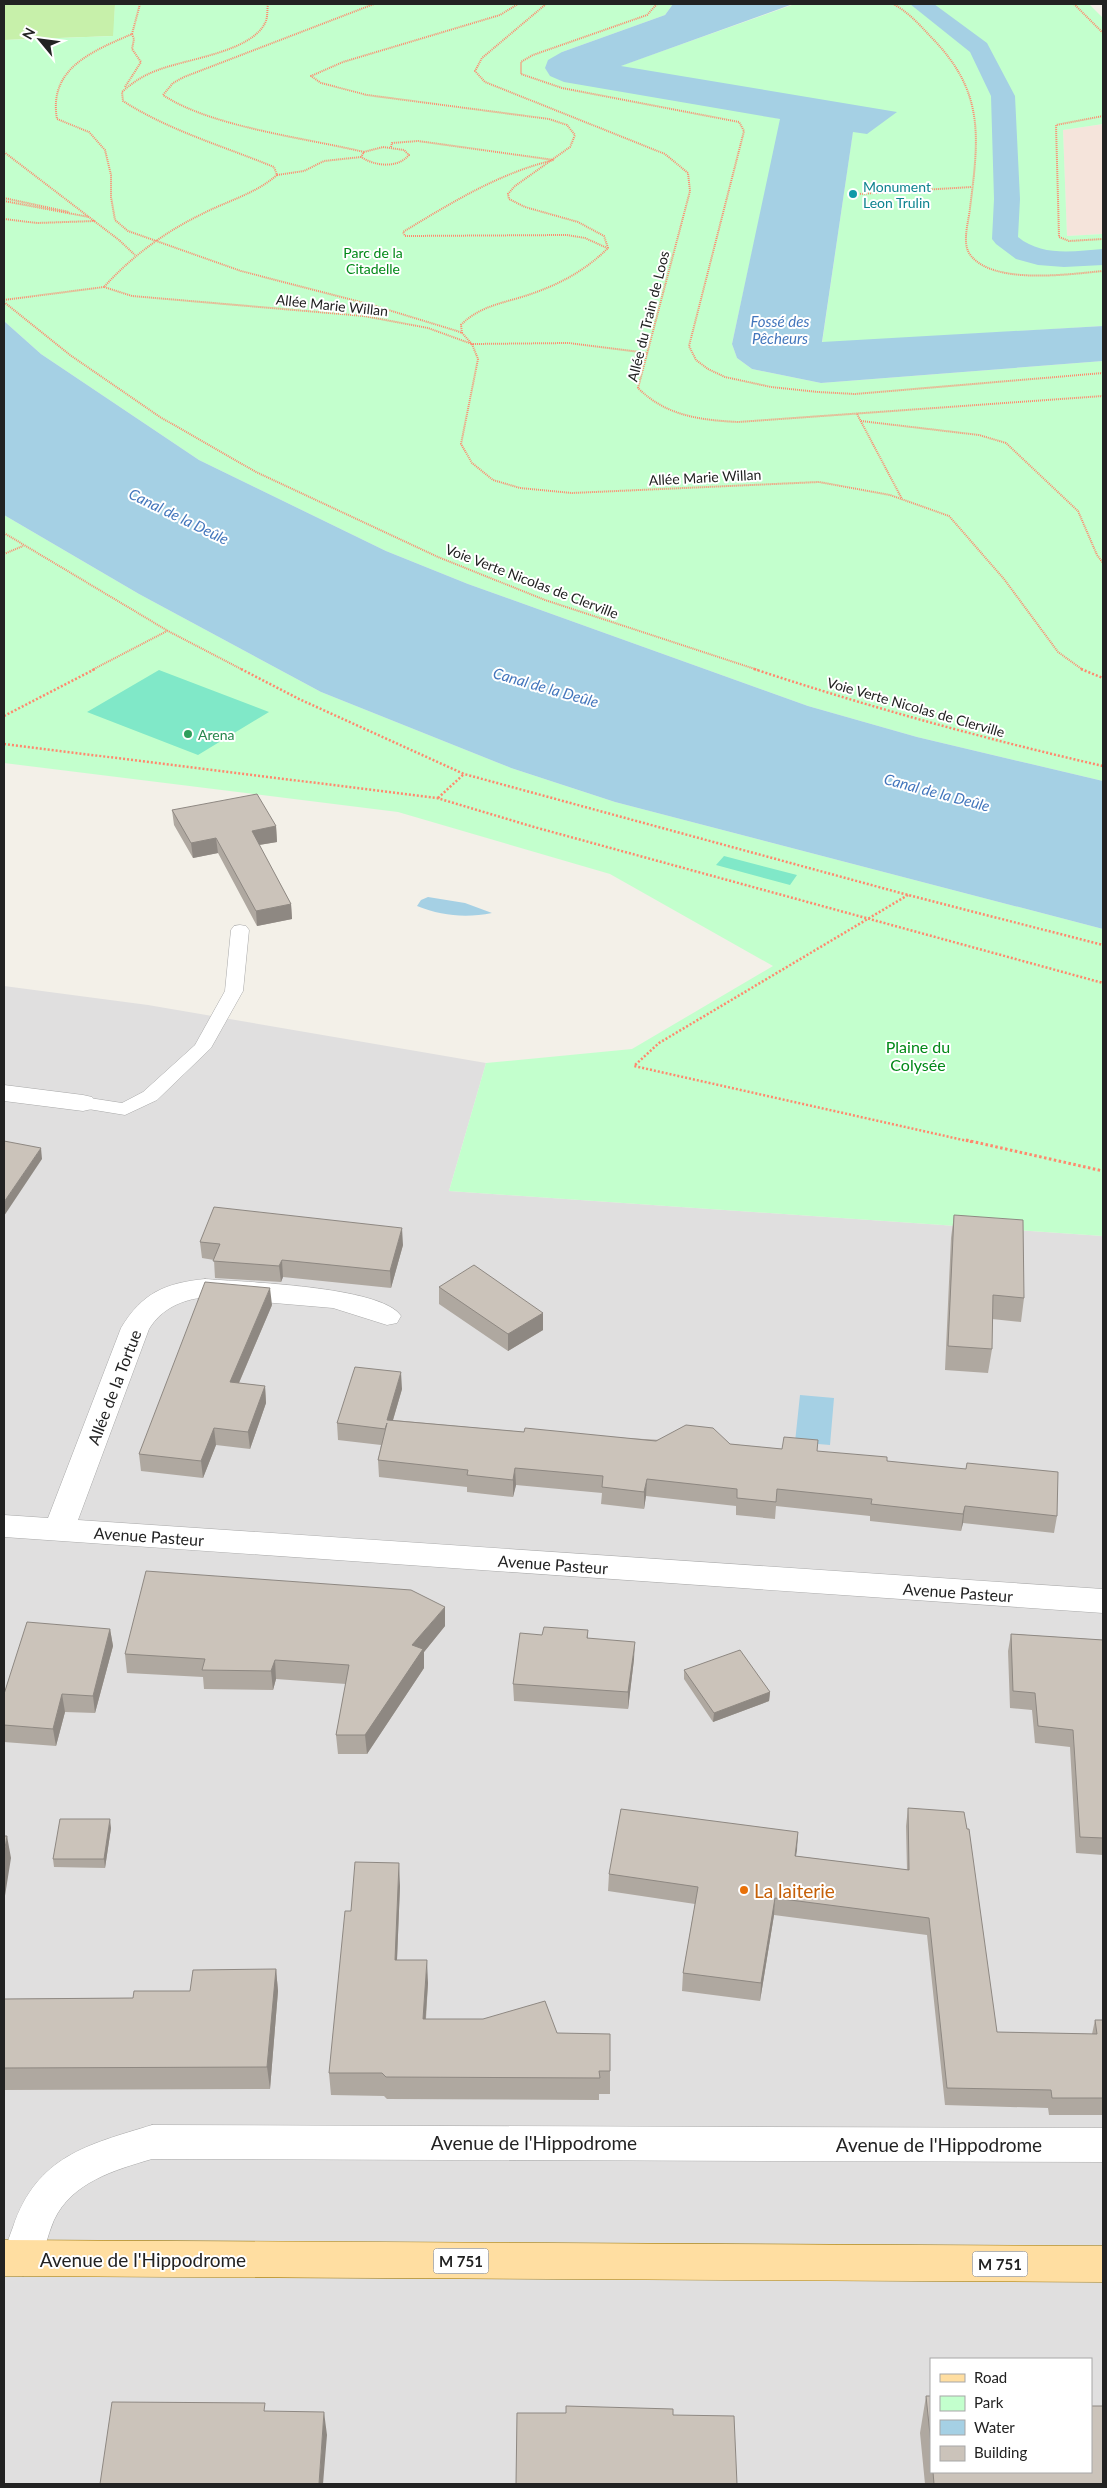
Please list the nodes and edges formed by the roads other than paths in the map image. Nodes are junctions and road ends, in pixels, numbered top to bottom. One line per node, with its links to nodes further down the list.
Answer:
1 (240, 930): 3 (lane)
2 (5, 1094): 3 (street)
3 (83, 1103)
4 (387, 1316): 6 (street, Allée de la Tortue)
5 (4, 1526): 6 (street, Avenue Pasteur)
6 (59, 1530): 7 (street, Avenue Pasteur)
7 (1103, 1601)
8 (1103, 2145): 9 (street, Avenue de l'Hippodrome)
9 (14, 2258): 10 (main road, Avenue de l'Hippodrome / M 751)
10 (1103, 2264)

